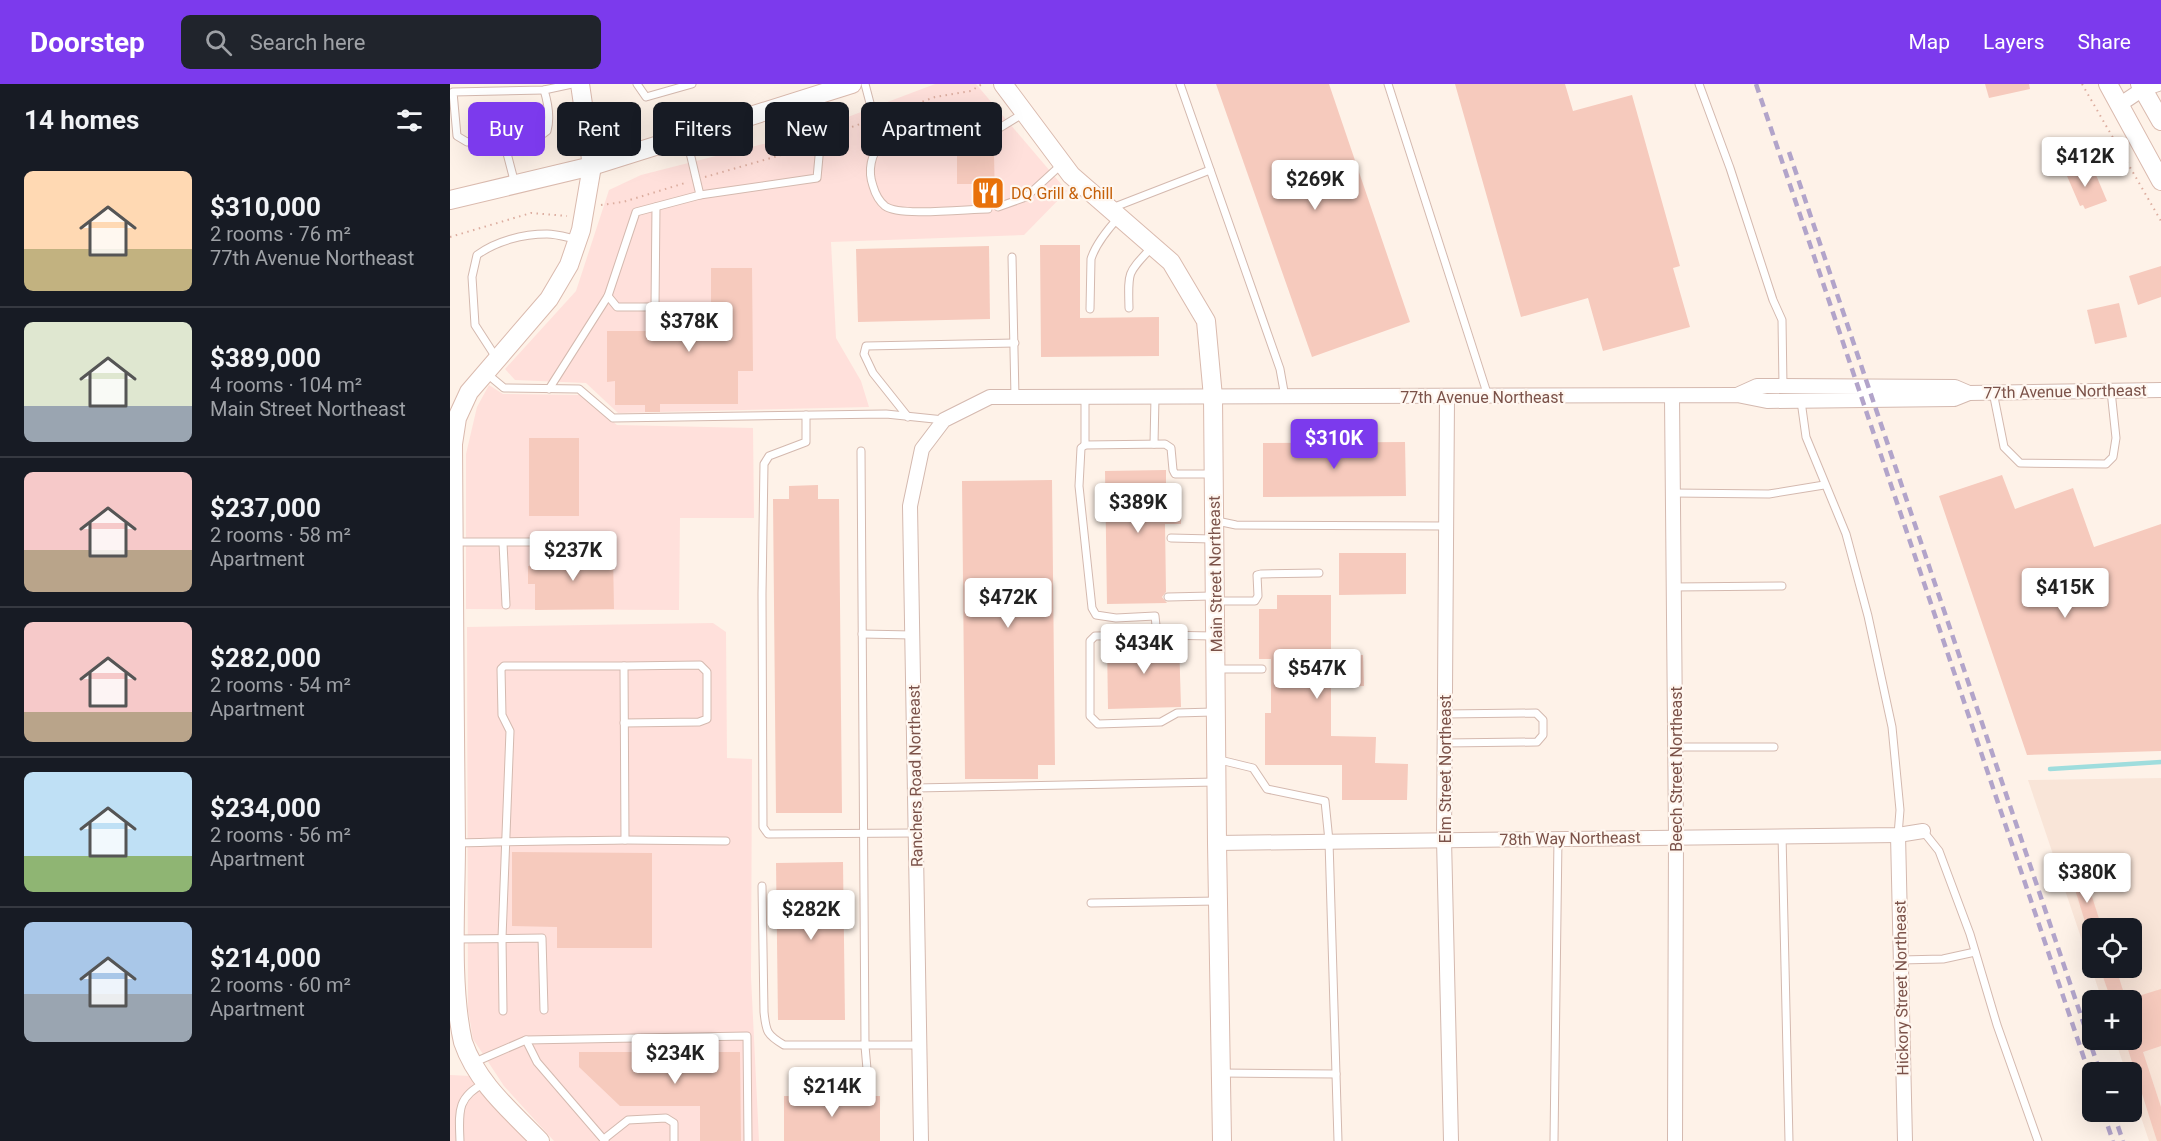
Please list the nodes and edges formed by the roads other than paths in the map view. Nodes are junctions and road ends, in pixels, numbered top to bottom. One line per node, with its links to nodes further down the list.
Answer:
1 (572, 84): 14 (lane)
2 (580, 84): 29 (street)
3 (637, 84): 4 (lane)
4 (692, 84)
5 (852, 84): 15 (street)
6 (865, 84): 16 (lane)
7 (1004, 84): 18 (street, Main Street Northeast)
8 (1180, 84): 30 (lane)
9 (1388, 84): 58 (lane)
10 (1699, 84): 47 (lane)
11 (2108, 84): 17 (street)
12 (2147, 86): 17 (street); 20 (street)
13 (454, 88): 14 (lane); 23 (lane)
14 (544, 90): 22 (lane)
15 (812, 97): 19 (street); 33 (lane)
16 (870, 102)
17 (2119, 105): 31 (street)
18 (1024, 113): 21 (lane); 28 (street, Main Street Northeast)
19 (753, 115)
20 (2161, 121)
21 (1002, 126)
22 (545, 133)
23 (468, 142)
24 (653, 147): 29 (street)
25 (508, 156): 32 (lane)
26 (691, 156): 33 (lane)
27 (872, 156): 37 (lane)
28 (1062, 164): 36 (lane); 38 (street, Main Street Northeast)
29 (592, 166): 32 (street); 39 (street)
30 (1210, 170): 38 (lane); 56 (lane)
31 (2161, 181)
32 (515, 184): 34 (street)
33 (700, 195): 35 (lane)
34 (450, 200)
35 (656, 207): 42 (lane); 42 (lane)
36 (998, 207)
37 (988, 209)
38 (1114, 213): 40 (street, Main Street Northeast); 44 (lane)
39 (578, 239): 46 (street); 46 (lane)
40 (1153, 246): 43 (lane); 55 (street, Main Street Northeast)
41 (1012, 257): 45 (lane)
42 (608, 296): 48 (lane)
43 (1129, 308)
44 (1090, 309)
45 (1016, 343): 60 (lane); 64 (lane)
46 (491, 366): 48 (lane); 76 (street)
47 (1783, 386): 52 (street, 77th Avenue Northeast); 53 (street, 77th Avenue Northeast)
48 (549, 389): 63 (lane)
49 (2161, 390): 50 (street, 77th Avenue Northeast)
50 (2110, 391): 51 (street, 77th Avenue Northeast); 51 (lane)
51 (1993, 392): 52 (street, 77th Avenue Northeast)
52 (1969, 393): 62 (street, 77th Avenue Northeast)
53 (1737, 395): 59 (street, 77th Avenue Northeast); 62 (street, 77th Avenue Northeast)
54 (1155, 397): 55 (street, 77th Avenue Northeast); 61 (street, 77th Avenue Northeast); 66 (lane)
55 (1214, 397): 56 (street, 77th Avenue Northeast); 69 (street, Main Street Northeast)
56 (1285, 397): 57 (street, 77th Avenue Northeast)
57 (1447, 397): 58 (street, 77th Avenue Northeast); 73 (street, Elm Street Northeast)
58 (1488, 397): 59 (street, 77th Avenue Northeast)
59 (1672, 397): 71 (street, Beech Street Northeast)
60 (1016, 398): 61 (street, 77th Avenue Northeast); 65 (street, 77th Avenue Northeast)
61 (1085, 398): 67 (lane)
62 (1801, 401): 70 (lane)
63 (806, 415): 64 (lane); 103 (lane)
64 (909, 417): 65 (lane)
65 (944, 420): 86 (street, Ranchers Road Northeast)
66 (1154, 444): 67 (lane); 69 (lane)
67 (1085, 445): 87 (lane)
68 (861, 451): 85 (lane)
69 (1214, 474): 72 (street, Main Street Northeast)
70 (1824, 485): 71 (lane); 105 (lane)
71 (1673, 494): 81 (street, Beech Street Northeast)
72 (1214, 520): 73 (lane); 75 (street, Main Street Northeast)
73 (1445, 526): 93 (street, Elm Street Northeast)
74 (1171, 538): 75 (lane)
75 (1215, 539): 83 (street, Main Street Northeast)
76 (453, 542): 78 (lane); 113 (street)
77 (597, 542): 78 (lane)
78 (503, 543): 84 (lane)
79 (1319, 573): 83 (lane)
80 (1782, 586): 81 (lane)
81 (1674, 587): 96 (street, Beech Street Northeast)
82 (1168, 597): 83 (lane)
83 (1215, 599): 88 (street, Main Street Northeast)
84 (506, 605)
85 (862, 634): 86 (lane); 103 (lane)
86 (912, 634): 100 (street, Ranchers Road Northeast)
87 (1157, 635): 88 (lane); 92 (lane)
88 (1215, 636): 90 (street, Main Street Northeast)
89 (624, 666): 94 (lane); 94 (lane); 112 (lane)
90 (1215, 669): 91 (lane); 92 (street, Main Street Northeast)
91 (1262, 669)
92 (1216, 712): 98 (street, Main Street Northeast)
93 (1445, 714): 95 (street, Elm Street Northeast); 95 (lane)
94 (624, 723): 109 (lane)
95 (1445, 743): 108 (street, Elm Street Northeast)
96 (1676, 747): 97 (lane); 106 (street, Beech Street Northeast)
97 (1774, 747)
98 (1216, 759): 99 (street, Main Street Northeast); 111 (lane)
99 (1216, 782): 100 (lane); 114 (street, Main Street Northeast)
100 (915, 788): 102 (street, Ranchers Road Northeast)
101 (1923, 831): 105 (street, 78th Way Northeast); 120 (lane)
102 (915, 833): 103 (lane); 125 (street, Ranchers Road Northeast)
103 (863, 834): 126 (lane)
104 (1782, 835): 105 (street, 78th Way Northeast); 106 (street, 78th Way Northeast); 143 (lane)
105 (1898, 835): 121 (street, Hickory Street Northeast)
106 (1676, 836): 107 (street, 78th Way Northeast); 142 (street, Beech Street Northeast)
107 (1558, 838): 108 (street, 78th Way Northeast); 141 (lane)
108 (1444, 839): 111 (street, 78th Way Northeast); 140 (street, Elm Street Northeast)
109 (625, 840): 110 (lane); 112 (lane)
110 (726, 841)
111 (1329, 841): 114 (street, 78th Way Northeast); 130 (lane)
112 (506, 842): 113 (lane); 118 (lane)
113 (456, 843): 119 (street)
114 (1217, 843): 116 (street, Main Street Northeast)
115 (762, 886): 126 (lane)
116 (1218, 902): 117 (lane); 129 (street, Main Street Northeast)
117 (1091, 903)
118 (502, 938): 119 (lane); 122 (lane); 123 (lane)
119 (454, 939): 127 (street)
120 (1975, 951): 121 (lane); 145 (lane)
121 (1901, 960): 144 (street, Hickory Street Northeast)
122 (544, 1010)
123 (503, 1011)
124 (526, 1040): 127 (lane); 132 (lane); 136 (lane)
125 (919, 1045): 126 (lane); 137 (street, Ranchers Road Northeast)
126 (865, 1046): 128 (lane)
127 (472, 1063): 131 (street)
128 (867, 1069)
129 (1221, 1073): 130 (lane); 138 (street, Main Street Northeast)
130 (1336, 1074): 139 (lane)
131 (485, 1083): 133 (lane); 134 (street)
132 (605, 1140): 135 (lane)
133 (460, 1141)
134 (540, 1141)
135 (674, 1141)
136 (748, 1141)
137 (921, 1141)
138 (1222, 1141)
139 (1338, 1141)
140 (1450, 1141)
141 (1554, 1141)
142 (1676, 1141)
143 (1789, 1141)
144 (1905, 1141)
145 (2038, 1141)

